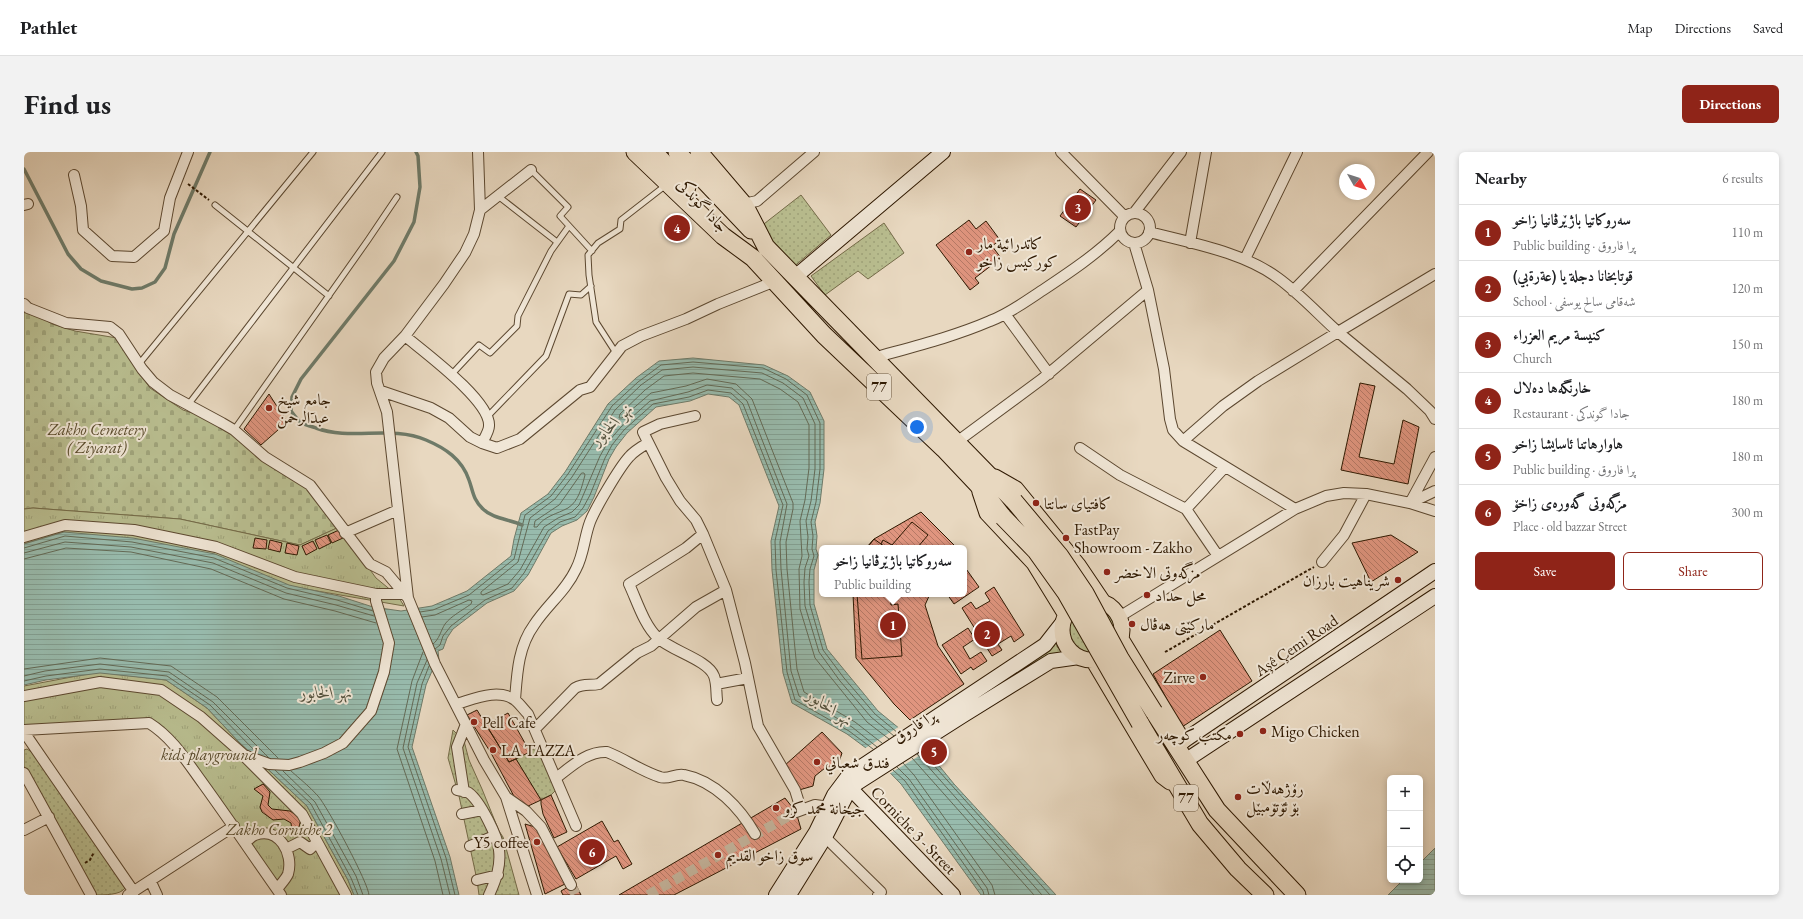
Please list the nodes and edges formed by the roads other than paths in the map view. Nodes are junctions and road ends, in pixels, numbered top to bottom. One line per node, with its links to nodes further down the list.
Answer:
1 (188, 152): 17 (street)
2 (313, 152): 27 (lane)
3 (382, 152): 36 (lane)
4 (478, 152): 23 (street)
5 (635, 152): 18 (highway)
6 (654, 152): 34 (highway, جادا گوندکی / 77)
7 (677, 152): 32 (highway, 77)
8 (700, 152): 21 (highway)
9 (814, 152): 21 (street)
10 (943, 152): 38 (main road)
11 (1061, 152): 24 (street)
12 (1181, 152): 24 (street)
13 (1206, 152): 30 (street)
14 (1297, 152): 35 (street)
15 (1428, 152): 42 (street)
16 (532, 170): 19 (street); 25 (lane)
17 (74, 175)
18 (668, 184): 33 (lane); 34 (highway)
19 (498, 196): 23 (street); 29 (lane)
20 (397, 197): 43 (lane)
21 (744, 204): 32 (highway)
22 (215, 205): 27 (lane)
23 (480, 210): 47 (street)
24 (1129, 215): 26 (street); 28 (street)
25 (570, 226): 29 (lane); 33 (lane)
26 (1120, 231): 31 (street); 45 (street)
27 (248, 232): 36 (lane); 50 (lane)
28 (1149, 232): 30 (street); 31 (street)
29 (557, 242): 52 (lane)
30 (1190, 242): 35 (street)
31 (1134, 243): 41 (street)
32 (766, 246): 38 (highway, 77)
33 (592, 251): 40 (lane)
34 (752, 258): 39 (highway, 77)
35 (1245, 259): 42 (street)
36 (293, 268): 43 (lane); 54 (lane)
37 (1435, 274): 46 (street)
38 (795, 277): 49 (highway, 77)
39 (774, 282): 48 (street); 66 (highway, 77)
40 (591, 286): 48 (lane); 56 (lane)
41 (1148, 290): 51 (street); 60 (street)
42 (1293, 291): 46 (street)
43 (329, 296): 58 (lane)
44 (24, 304): 50 (street)
45 (1005, 314): 49 (street); 51 (street)
46 (1338, 332): 57 (street); 60 (street)
47 (405, 336): 52 (street); 53 (street)
48 (616, 353): 61 (street)
49 (873, 358): 59 (highway, 77)
50 (139, 364): 54 (street)
51 (1049, 374): 59 (street)
52 (451, 375): 56 (street)
53 (381, 391): 61 (street); 72 (street)
54 (188, 405): 58 (street)
55 (695, 416): 62 (street)
56 (487, 417): 61 (street)
57 (1435, 419)
58 (234, 430): 74 (street)
59 (958, 441): 66 (highway, 77)
60 (1183, 441): 65 (street)
61 (482, 443)
62 (648, 443): 75 (street); 97 (street)
63 (1080, 448): 70 (street)
64 (1435, 457): 69 (street)
65 (1225, 467): 70 (street); 71 (street)
66 (983, 479): 79 (main road); 81 (main road); 105 (highway, 77, bridge); 111 (highway, 77, bridge)
67 (1435, 491): 69 (street)
68 (1366, 494): 69 (street); 71 (street); 78 (street)
69 (1410, 503): 73 (street)
70 (1186, 509): 77 (street)
71 (1295, 509): 77 (street)
72 (398, 510): 74 (street); 83 (street)
73 (1435, 511)
74 (345, 533): 83 (street)
75 (703, 534): 82 (street); 89 (street)
76 (24, 537): 85 (street)
77 (1218, 556): 87 (street)
78 (1322, 562)
79 (1078, 565): 81 (main road); 86 (main road)
80 (1435, 571): 105 (main road, Aşê Çemi Road)
81 (1048, 584): 88 (main road)
82 (726, 590): 89 (street); 92 (street)
83 (406, 596): 85 (street); 99 (street)
84 (1435, 596): 106 (main road)
85 (376, 597): 104 (street)
86 (1103, 602): 87 (main road); 88 (main road)
87 (1119, 617): 90 (main road)
88 (1065, 618): 91 (main road); 100 (main road)
89 (658, 638): 94 (street); 102 (street)
90 (1121, 639): 91 (main road); 93 (main road)
91 (1086, 658): 96 (main road); 100 (main road)
92 (748, 678): 94 (street); 113 (street)
93 (1146, 679): 96 (main road); 105 (main road)
94 (716, 684): 98 (street)
95 (24, 696): 104 (street)
96 (1114, 699): 111 (main road)
97 (515, 700): 99 (street); 102 (street)
98 (717, 700)
99 (456, 704): 101 (street)
100 (959, 710): 108 (main road, پرا فاروق)
101 (466, 724): 112 (street); 114 (street)
102 (535, 729): 109 (street)
103 (24, 731): 117 (street); 134 (street)
104 (233, 744): 119 (street)
105 (1180, 744): 106 (highway, 77)
106 (1189, 758): 145 (highway, 77)
107 (24, 773): 116 (street)
108 (861, 773): 110 (main road); 113 (main road)
109 (556, 778): 118 (street); 121 (street)
110 (850, 789): 123 (main road); 143 (main road, Corniche 3 - Street)
111 (1183, 793): 144 (highway, 77)
112 (506, 797): 132 (street); 139 (street)
113 (829, 807): 140 (main road)
114 (482, 810): 115 (street); 122 (street)
115 (462, 814)
116 (49, 818): 120 (street); 135 (street)
117 (234, 826): 126 (street); 131 (street)
118 (576, 826)
119 (309, 827): 124 (street); 125 (street)
120 (24, 830)
121 (755, 834)
122 (494, 836): 127 (street); 129 (street)
123 (825, 837): 141 (main road); 142 (street)
124 (300, 842): 125 (street); 128 (street)
125 (317, 842): 137 (street)
126 (245, 843): 128 (street); 133 (street)
127 (470, 846)
128 (286, 849): 133 (street)
129 (498, 875): 130 (street); 138 (street)
130 (477, 880)
131 (151, 882): 134 (street); 136 (street)
132 (571, 885)
133 (279, 892)
134 (131, 894)
135 (91, 895)
136 (157, 895)
137 (346, 895)
138 (489, 895)
139 (537, 895)
140 (776, 895)
141 (789, 895)
142 (878, 895)
143 (953, 895)
144 (1265, 895)
145 (1297, 895)

